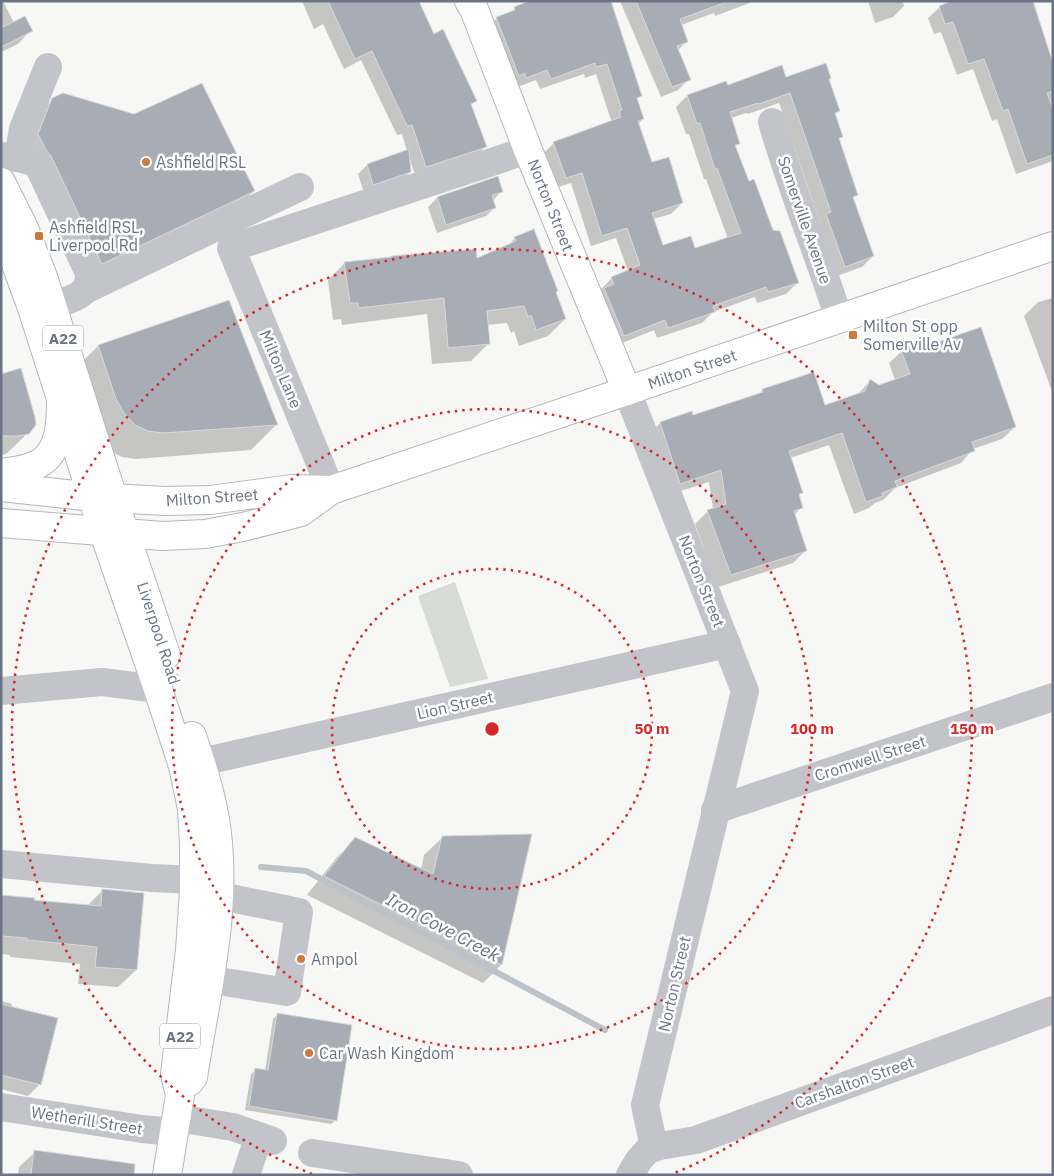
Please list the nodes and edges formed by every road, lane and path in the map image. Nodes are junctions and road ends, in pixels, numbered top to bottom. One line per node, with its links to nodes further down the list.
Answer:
1 (469, 1): 4 (main road, Norton Street)
2 (48, 68): 5 (street)
3 (772, 122): 12 (street, Somerville Avenue)
4 (528, 150): 13 (main road, Norton Street); 17 (street, Milton Lane)
5 (19, 159): 10 (street)
6 (1, 182): 11 (main road, Liverpool Road / A22)
7 (300, 187): 10 (street)
8 (1, 223): 14 (main road, Liverpool Road / A22)
9 (1053, 246): 12 (main road, Milton Street)
10 (85, 290): 11 (street)
11 (52, 306): 18 (main road, Liverpool Road / A22)
12 (839, 319): 13 (main road, Milton Street)
13 (627, 391): 17 (main road, Milton Street); 21 (street, Norton Street)
14 (62, 402): 15 (main road); 18 (main road, Liverpool Road / A22)
15 (1, 473)
16 (1, 487): 18 (main road, Milton Street)
17 (331, 490): 18 (main road, Milton Street); 20 (main road, Milton Street)
18 (103, 497): 20 (main road, Liverpool Road / A22)
19 (1, 523): 20 (main road, Milton Street)
20 (114, 532): 22 (main road, Liverpool Road / A22); 25 (main road, Liverpool Road / A22)
21 (727, 644): 25 (street, Lion Street); 26 (street, Norton Street)
22 (158, 689): 23 (street); 25 (main road, Liverpool Road / A22)
23 (1, 690)
24 (1053, 697): 26 (street, Cromwell Street)
25 (192, 764): 28 (main road, Liverpool Road / A22)
26 (716, 810): 33 (street, Norton Street)
27 (1, 864): 28 (street)
28 (207, 887): 29 (main road, Liverpool Road / A22); 29 (street)
29 (198, 978): 32 (main road, Liverpool Road / A22)
30 (1053, 1010): 33 (street, Carshalton Street)
31 (1, 1107): 32 (street, Wetherill Street)
32 (177, 1115): 35 (main road, Liverpool Road / A22); 36 (street, Wetherill Street)
33 (654, 1147): 38 (street)
34 (312, 1153): 37 (street)
35 (167, 1175)
36 (246, 1175)
37 (459, 1175)
38 (630, 1175)

